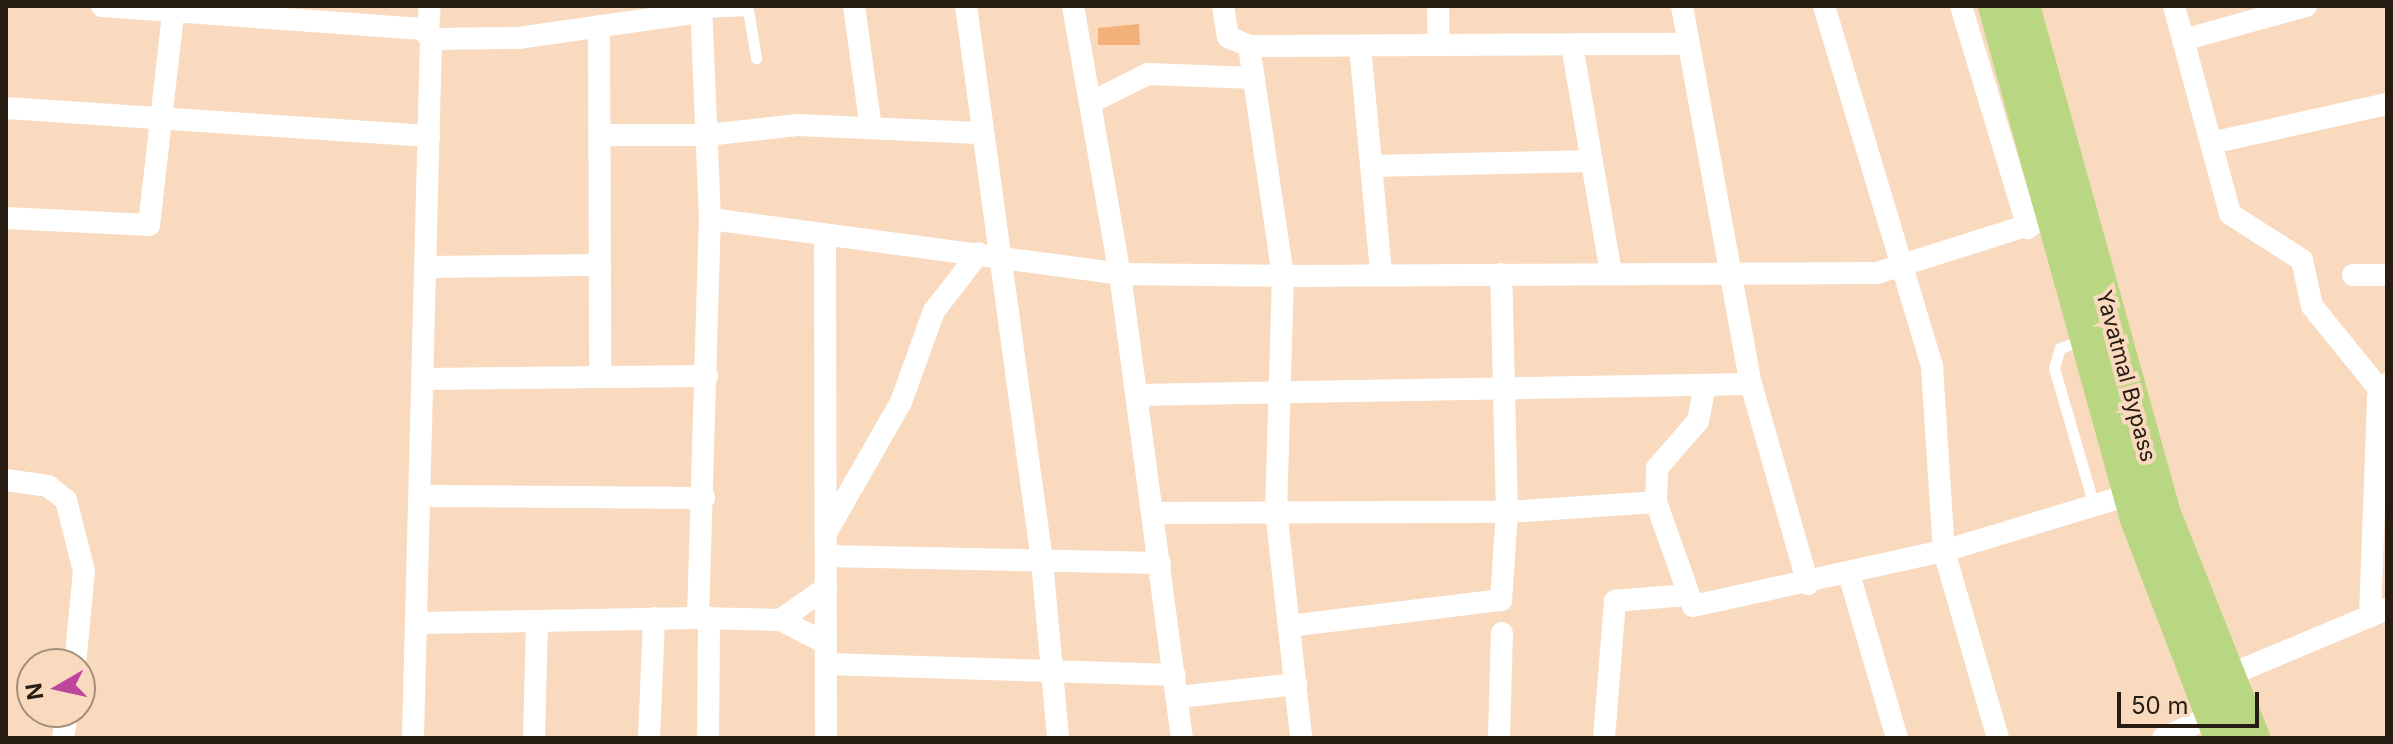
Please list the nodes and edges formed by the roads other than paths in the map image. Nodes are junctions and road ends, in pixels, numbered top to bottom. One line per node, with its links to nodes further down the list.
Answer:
1 (102, 6): 15 (street)
2 (430, 6): 18 (street)
3 (854, 6): 31 (street)
4 (966, 6): 32 (street)
5 (1073, 6): 27 (street)
6 (1223, 6): 23 (street)
7 (1438, 6): 21 (street)
8 (1682, 6): 20 (street)
9 (1824, 6): 46 (street)
10 (1961, 6): 40 (street)
11 (1996, 6): 40 (main road, Yavatmal Bypass)
12 (2022, 6): 40 (main road, Yavatmal Bypass)
13 (2174, 6): 19 (street)
14 (2306, 6): 19 (street)
15 (174, 9): 18 (street); 30 (street)
16 (701, 9): 17 (street); 25 (lane); 34 (street)
17 (599, 26): 18 (street); 33 (street)
18 (429, 36): 35 (street)
19 (2183, 40): 36 (street)
20 (1688, 44): 22 (street); 47 (street)
21 (1439, 45): 22 (street); 24 (street)
22 (1572, 45): 37 (street)
23 (1249, 46): 24 (street); 26 (street)
24 (1360, 46): 38 (street)
25 (756, 58)
26 (1254, 78): 27 (street); 54 (street)
27 (1090, 103): 50 (street)
28 (2387, 104): 36 (street)
29 (6, 108): 30 (street)
30 (162, 120): 35 (street); 39 (street)
31 (871, 128): 32 (street); 34 (street)
32 (979, 133): 43 (street)
33 (600, 135): 34 (street); 44 (street)
34 (707, 135): 41 (street)
35 (429, 136): 45 (street)
36 (2211, 143): 61 (street)
37 (1592, 161): 38 (street); 49 (street)
38 (1372, 166): 48 (street)
39 (6, 218)
40 (2054, 218): 46 (street); 55 (main road, Yavatmal Bypass); 94 (main road, Yavatmal Bypass)
41 (710, 219): 42 (street); 56 (street)
42 (825, 235): 43 (street); 74 (street)
43 (988, 255): 50 (street); 74 (street); 76 (street)
44 (600, 265): 45 (street); 57 (street)
45 (426, 267): 58 (street)
46 (1903, 269): 47 (street); 75 (street)
47 (1729, 271): 49 (street); 59 (street)
48 (1381, 273): 51 (street); 54 (street)
49 (1611, 273): 51 (street)
50 (1120, 274): 54 (street); 64 (street)
51 (1501, 274): 62 (street)
52 (2353, 275): 53 (street)
53 (2387, 275)
54 (1283, 276): 63 (street)
55 (2087, 339): 66 (main road, Yavatmal Bypass); 70 (lane)
56 (707, 376): 57 (street); 68 (street)
57 (600, 377): 58 (street)
58 (423, 379): 67 (street)
59 (1751, 384): 60 (street); 79 (street)
60 (1705, 386): 62 (street); 69 (street)
61 (2384, 387): 82 (street)
62 (1501, 388): 63 (street); 72 (street)
63 (1280, 390): 64 (street); 71 (street)
64 (1137, 395): 73 (street)
65 (6, 480): 90 (street)
66 (2132, 494): 70 (street); 97 (main road, Yavatmal Bypass)
67 (421, 496): 68 (street); 87 (street)
68 (704, 498): 84 (street)
69 (1656, 502): 72 (street); 81 (street)
70 (2094, 506): 75 (street)
71 (1276, 510): 72 (street); 73 (street); 88 (street)
72 (1507, 512): 88 (street)
73 (1153, 513): 77 (street)
74 (826, 545): 76 (street); 80 (street)
75 (1944, 551): 78 (street); 109 (street)
76 (1042, 561): 77 (street); 92 (street)
77 (1160, 563): 93 (street)
78 (1849, 574): 79 (street); 108 (street)
79 (1808, 584): 81 (street)
80 (826, 588): 85 (street); 91 (street)
81 (1686, 595): 107 (street)
82 (2379, 613): 94 (street)
83 (654, 618): 84 (street); 86 (street); 100 (street)
84 (704, 618): 85 (street); 101 (street)
85 (780, 620): 91 (street)
86 (537, 621): 87 (street); 99 (street)
87 (418, 623): 98 (street)
88 (1289, 626): 95 (street)
89 (1502, 633): 106 (street)
90 (77, 648)
91 (826, 653): 92 (street); 102 (street)
92 (1052, 672): 93 (street); 103 (street)
93 (1175, 675): 96 (street)
94 (2225, 677): 111 (main road, Yavatmal Bypass)
95 (1296, 684): 96 (street); 105 (street)
96 (1178, 697): 104 (street)
97 (2217, 727): 110 (street)
98 (413, 738)
99 (534, 738)
100 (649, 738)
101 (708, 738)
102 (826, 738)
103 (1058, 738)
104 (1182, 738)
105 (1301, 738)
106 (1499, 738)
107 (1604, 738)
108 (1897, 738)
109 (1998, 738)
110 (2163, 738)
111 (2252, 738)

